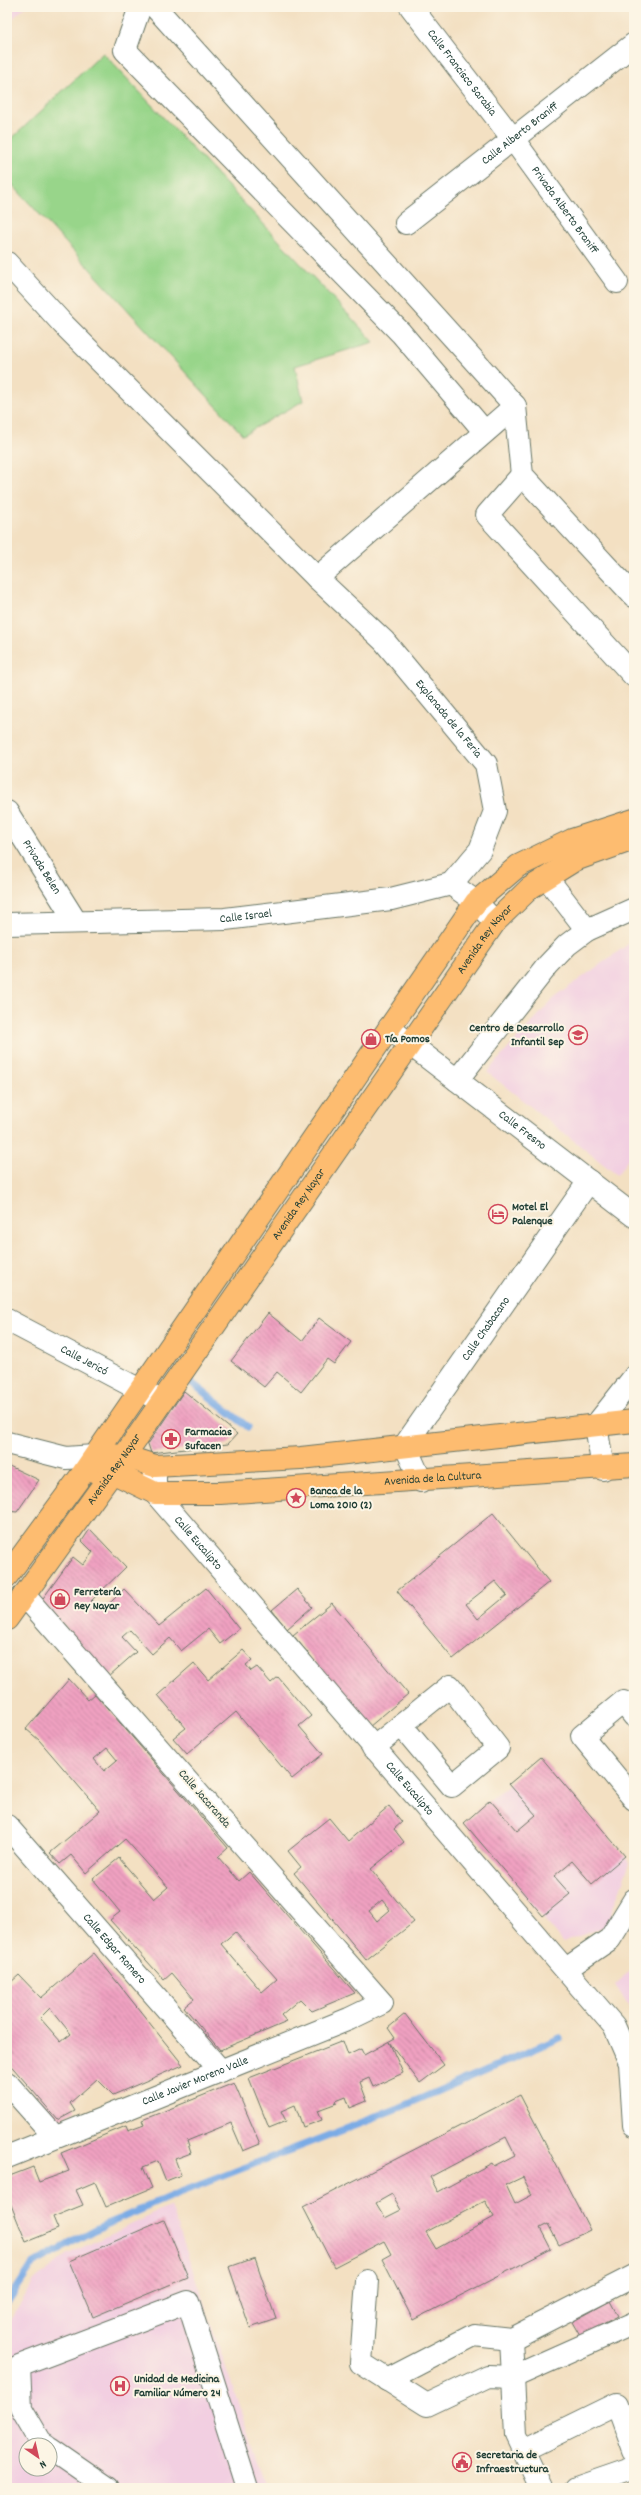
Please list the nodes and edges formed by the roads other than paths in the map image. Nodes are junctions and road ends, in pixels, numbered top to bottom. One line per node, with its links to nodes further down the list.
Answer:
1 (140, 7): 10 (street)
2 (155, 7): 9 (street)
3 (411, 7): 5 (street, Calle Francisco Sarabia)
4 (634, 44): 5 (street, Calle Alberto Braniff)
5 (513, 139): 6 (street, Calle Alberto Braniff); 8 (street, Privada Alberto Braniff)
6 (406, 223)
7 (7, 263): 12 (street, Explanada de la Feria)
8 (617, 282)
9 (515, 406): 10 (street); 11 (street)
10 (484, 431): 12 (street)
11 (522, 475): 13 (street); 14 (street)
12 (317, 578): 19 (street, Explanada de la Feria)
13 (634, 596)
14 (634, 676)
15 (7, 812): 22 (street, Privada Belen)
16 (634, 820): 20 (main road, Avenida Rey Nayar)
17 (634, 839): 18 (main road, Avenida Rey Nayar)
18 (546, 878): 23 (main road, Avenida Rey Nayar); 25 (street)
19 (451, 884): 20 (street); 22 (street, Calle Israel)
20 (476, 902): 23 (street); 26 (main road, Avenida Rey Nayar)
21 (634, 909): 25 (street)
22 (76, 922): 24 (street, Calle Israel)
23 (495, 922): 27 (main road, Avenida Rey Nayar)
24 (7, 924)
25 (587, 930): 28 (street)
26 (389, 1028): 27 (street, Calle Fresno); 33 (main road, Avenida Rey Nayar)
27 (411, 1045): 28 (street, Calle Fresno); 34 (main road, Avenida Rey Nayar)
28 (457, 1080): 29 (street, Calle Fresno)
29 (589, 1181): 30 (street, Calle Fresno); 38 (street, Calle Chabacano)
30 (634, 1216)
31 (7, 1320): 33 (street, Calle Jericó)
32 (634, 1377): 36 (street)
33 (140, 1390): 34 (street, Calle Jericó); 40 (main road, Avenida Rey Nayar)
34 (161, 1401): 40 (main road, Avenida Rey Nayar)
35 (634, 1422): 36 (main road)
36 (596, 1426): 38 (main road); 43 (street)
37 (7, 1443): 40 (street)
38 (405, 1445): 39 (main road); 44 (street)
39 (220, 1463): 42 (main road); 46 (main road)
40 (101, 1464): 42 (main road); 45 (main road, Avenida de la Cultura); 47 (main road, Avenida Rey Nayar); 48 (main road, Avenida Rey Nayar)
41 (634, 1465): 43 (main road, Avenida de la Cultura)
42 (155, 1466): 45 (street)
43 (603, 1469): 44 (main road, Avenida de la Cultura)
44 (421, 1481): 46 (main road, Avenida de la Cultura)
45 (155, 1493): 46 (main road, Avenida de la Cultura); 52 (street, Calle Eucalipto)
46 (220, 1494)
47 (7, 1576)
48 (24, 1595): 49 (main road, Avenida Rey Nayar); 57 (street, Calle Jacaranda)
49 (7, 1619)
50 (634, 1716): 53 (street)
51 (400, 1725): 51 (street); 52 (street)
52 (373, 1748): 56 (street, Calle Eucalipto)
53 (634, 1799)
54 (7, 1826): 58 (street, Calle Edgar Romero)
55 (634, 1900): 56 (street)
56 (566, 1968): 60 (street, Calle Eucalipto)
57 (382, 2003): 58 (street, Calle Javier Moreno Valle)
58 (221, 2071): 61 (street, Calle Javier Moreno Valle)
59 (7, 2083): 61 (street)
60 (634, 2125)
61 (55, 2137): 62 (street, Calle Javier Moreno Valle)
62 (7, 2157)
63 (634, 2276): 66 (street)
64 (366, 2281): 68 (street)
65 (634, 2323): 67 (street)
66 (511, 2339): 67 (street); 68 (street)
67 (513, 2377): 68 (street); 70 (street)
68 (387, 2380)
69 (38, 2437): 75 (street)
70 (523, 2450): 71 (street); 76 (street)
71 (634, 2451)
72 (58, 2454): 74 (street)
73 (634, 2468): 77 (street)
74 (108, 2488)
75 (247, 2488)
76 (542, 2488)
77 (576, 2488)

